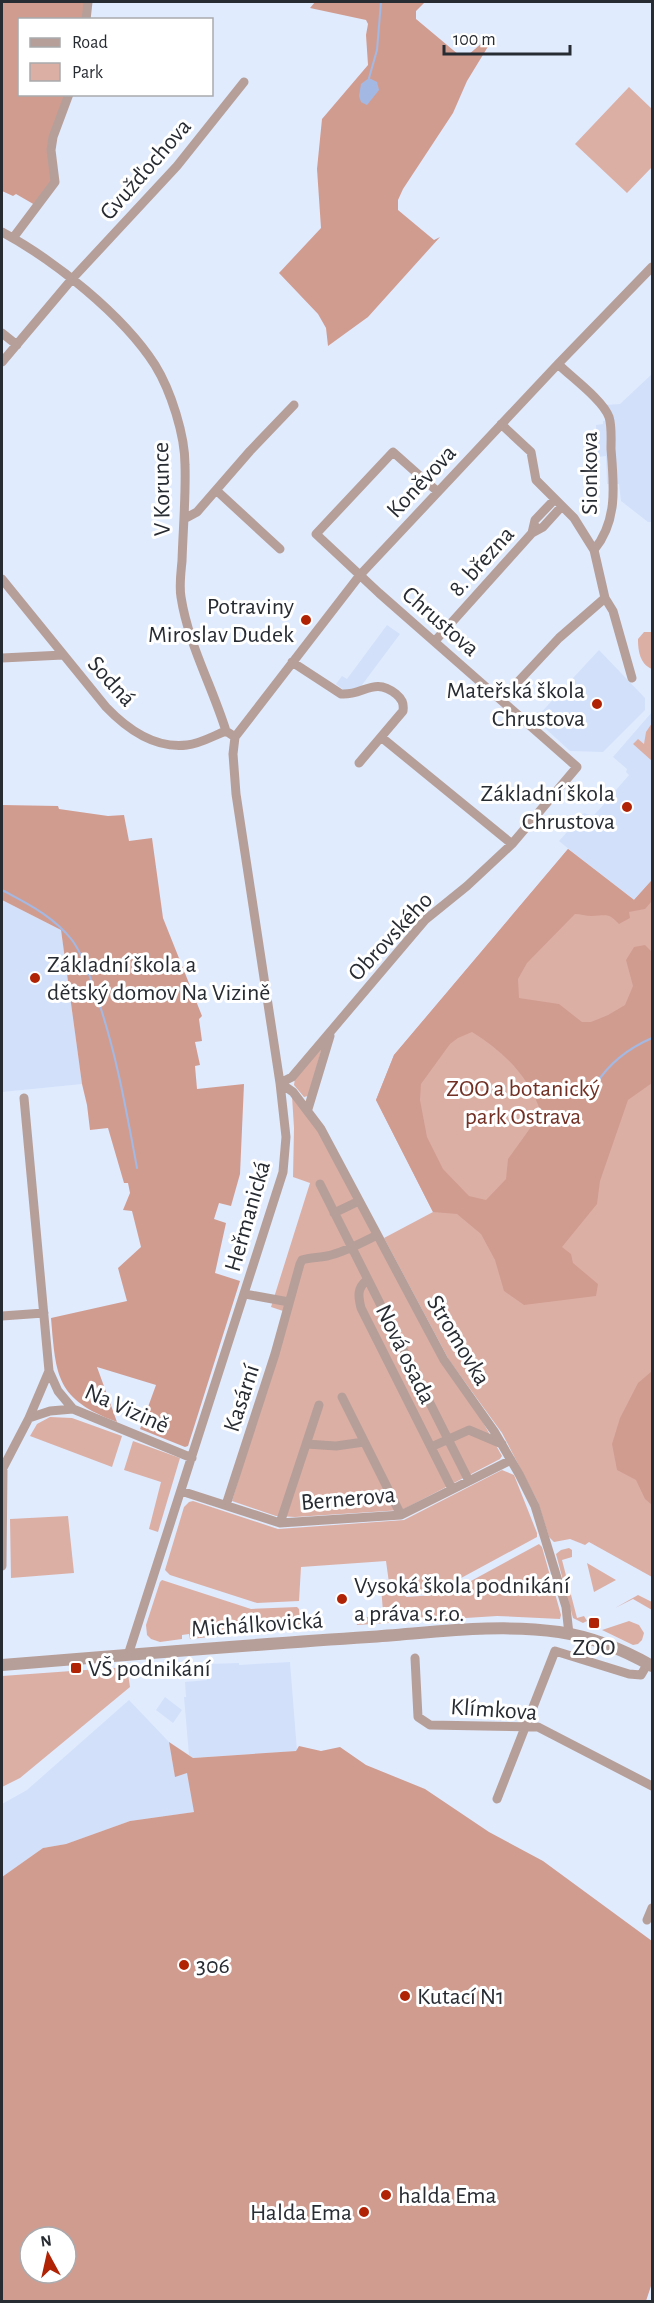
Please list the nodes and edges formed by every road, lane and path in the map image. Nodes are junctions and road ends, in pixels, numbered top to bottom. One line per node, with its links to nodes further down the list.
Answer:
1 (88, 2): 2 (street)
2 (86, 18)
3 (244, 82): 8 (street, Gvužďochova)
4 (68, 96): 6 (street)
5 (2, 232): 6 (street, V Korunce)
6 (13, 238): 8 (street, V Korunce)
7 (652, 267): 12 (street, Koněvova)
8 (72, 279): 10 (street, Gvužďochova); 18 (street, V Korunce)
9 (2, 333): 10 (street)
10 (17, 345): 11 (street, Gvužďochova)
11 (2, 362)
12 (558, 364): 14 (street, Koněvova); 20 (street, Sionkova)
13 (294, 405): 15 (street)
14 (501, 424): 16 (street, Koněvova); 17 (street)
15 (216, 490): 18 (street); 19 (street)
16 (438, 492): 21 (street, Koněvova); 21 (street, Chrustova)
17 (558, 502): 20 (street); 24 (street, 8. března)
18 (184, 519): 30 (street, V Korunce)
19 (280, 549)
20 (594, 550): 23 (street, Sionkova)
21 (360, 576): 24 (street, Chrustova); 27 (street, Koněvova)
22 (2, 579): 25 (street, Sodná)
23 (605, 598): 28 (street, Sionkova); 29 (street)
24 (435, 641): 29 (street, Chrustova)
25 (63, 655): 26 (street); 30 (street, Sodná)
26 (2, 658)
27 (292, 662): 31 (street, Koněvova); 32 (street)
28 (632, 678)
29 (501, 700): 34 (street, Chrustova)
30 (226, 730): 31 (street)
31 (235, 737): 37 (street, Heřmanická)
32 (381, 737): 33 (street); 35 (street)
33 (360, 763)
34 (577, 767): 35 (street, Obrovského)
35 (512, 844): 36 (street, Obrovského)
36 (332, 1030): 37 (street, Obrovského); 39 (street, Obrovského)
37 (280, 1083): 39 (street, Stromovka); 46 (street, Heřmanická)
38 (24, 1098): 48 (street, Na Vizině)
39 (308, 1109): 41 (street, Stromovka)
40 (320, 1184): 42 (street, Nová osada)
41 (359, 1201): 42 (street); 43 (street, Stromovka)
42 (334, 1213): 44 (street, Nová osada)
43 (377, 1234): 44 (street); 58 (street, Stromovka)
44 (352, 1247): 45 (street, Nová osada); 47 (street, Kasární)
45 (367, 1280): 55 (street, Nová osada); 59 (street, Nová osada)
46 (245, 1294): 47 (street); 60 (street, Heřmanická)
47 (289, 1302): 65 (street, Kasární)
48 (44, 1313): 49 (street); 50 (street, Na Vizině)
49 (2, 1316)
50 (48, 1371): 53 (street, Na Vizině); 54 (street)
51 (342, 1397): 56 (street)
52 (319, 1405): 57 (street)
53 (73, 1409): 54 (street); 60 (street, Na Vizině)
54 (29, 1418): 68 (street)
55 (447, 1438): 58 (street); 59 (street); 62 (street, Nová osada)
56 (364, 1442): 57 (street); 66 (street)
57 (306, 1444): 67 (street)
58 (502, 1444): 61 (street, Stromovka)
59 (431, 1447): 63 (street, Nová osada)
60 (192, 1458): 64 (street, Heřmanická)
61 (511, 1460): 62 (street, Bernerova); 69 (street, Stromovka)
62 (469, 1481): 63 (street, Bernerova)
63 (452, 1489): 66 (street, Bernerova)
64 (181, 1491): 65 (street, Bernerova); 70 (street, Heřmanická)
65 (226, 1505): 67 (street, Bernerova)
66 (400, 1515): 67 (street, Bernerova)
67 (280, 1523)
68 (2, 1566)
69 (569, 1634): 70 (street, Michálkovická); 73 (street, Michálkovická)
70 (128, 1655): 72 (street, Michálkovická)
71 (415, 1658): 74 (street, Klímkova)
72 (2, 1665)
73 (650, 1665): 74 (street)
74 (525, 1726): 75 (street, Klímkova); 76 (street)
75 (652, 1786)
76 (497, 1799)
77 (652, 1908): 78 (street)
78 (647, 1920)

